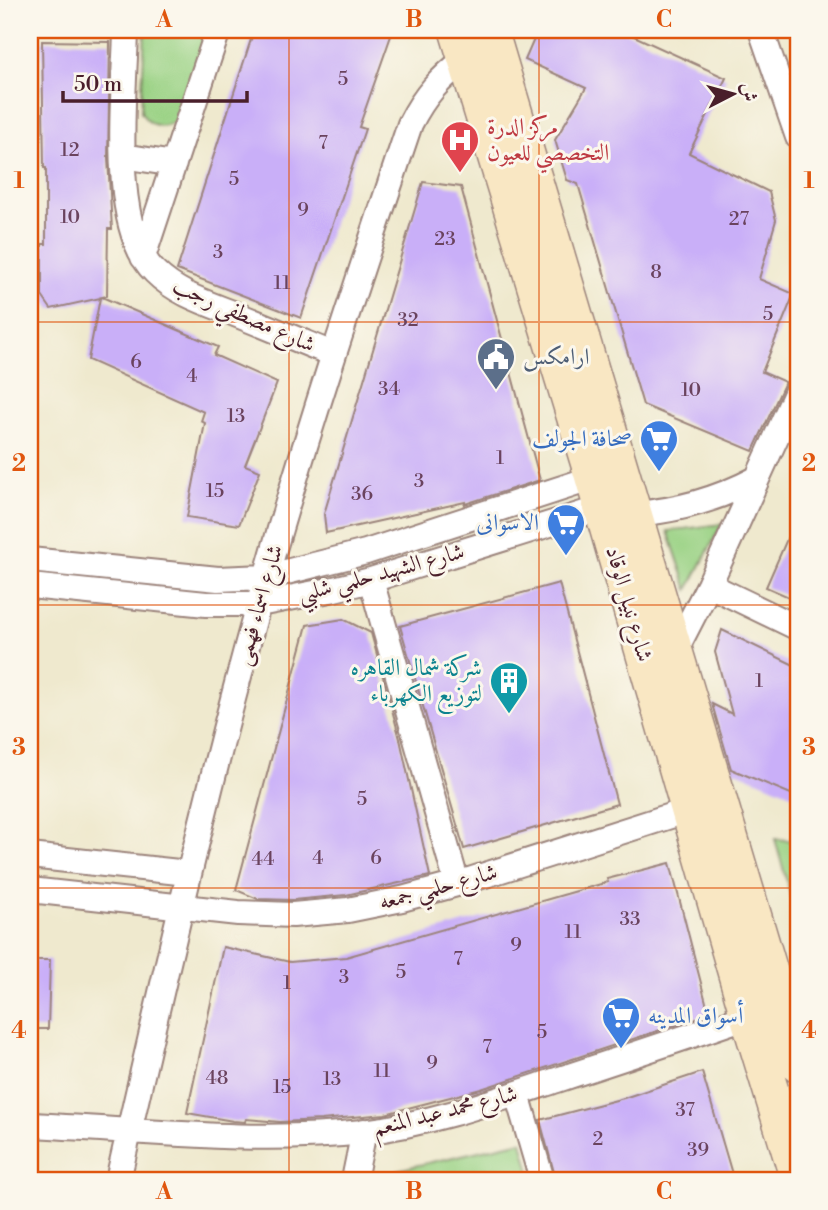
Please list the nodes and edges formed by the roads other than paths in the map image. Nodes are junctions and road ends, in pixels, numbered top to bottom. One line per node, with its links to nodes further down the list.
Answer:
1 (126, 30): 7 (street, شارع مصطفي رجب)
2 (218, 30): 8 (street)
3 (490, 30): 13 (street, شارع نبيل الوقاد)
4 (761, 30): 6 (street)
5 (461, 44): 10 (street, شارع اسماء فهمى); 13 (street, شارع نبيل الوقاد)
6 (798, 137)
7 (123, 156): 8 (street); 9 (street, شارع مصطفي رجب)
8 (174, 164): 9 (street)
9 (143, 257): 10 (street, شارع مصطفي رجب)
10 (333, 355): 15 (street, شارع اسماء فهمى)
11 (798, 389): 12 (street)
12 (756, 479): 13 (street); 17 (street)
13 (609, 500): 15 (street, شارع الشهيد حلمي شلبي); 16 (street, شارع الشهيد حلمي شلبي); 21 (street, شارع نبيل الوقاد); 22 (street, شارع نبيل الوقاد)
14 (30, 561): 15 (street, شارع الشهيد حلمي شلبي)
15 (266, 576): 19 (street, شارع اسماء فهمى)
16 (371, 580): 19 (street, شارع الشهيد حلمي شلبي); 25 (street)
17 (709, 585): 20 (street); 21 (street)
18 (30, 586): 19 (street, شارع الشهيد حلمي شلبي)
19 (259, 604): 24 (street, شارع اسماء فهمى)
20 (798, 628)
21 (674, 653): 29 (street, شارع نبيل الوقاد)
22 (689, 810): 25 (street, شارع حلمي جمعه); 28 (street, شارع نبيل الوقاد)
23 (30, 856): 24 (street)
24 (188, 873): 27 (street, شارع اسماء فهمى)
25 (457, 884): 27 (street, شارع حلمي جمعه)
26 (30, 890): 27 (street, شارع حلمي جمعه)
27 (180, 907): 32 (street, شارع اسماء فهمى)
28 (748, 1016): 30 (street, شارع محمد عبد المنعم); 34 (street, شارع نبيل الوقاد)
29 (798, 1065)
30 (517, 1094): 33 (street, شارع محمد عبد المنعم); 37 (street)
31 (30, 1125): 32 (street, شارع محمد عبد المنعم)
32 (130, 1129): 33 (street, شارع محمد عبد المنعم); 35 (street, شارع اسماء فهمى)
33 (364, 1132): 36 (street)
34 (798, 1179)
35 (118, 1180)
36 (354, 1180)
37 (542, 1180)

